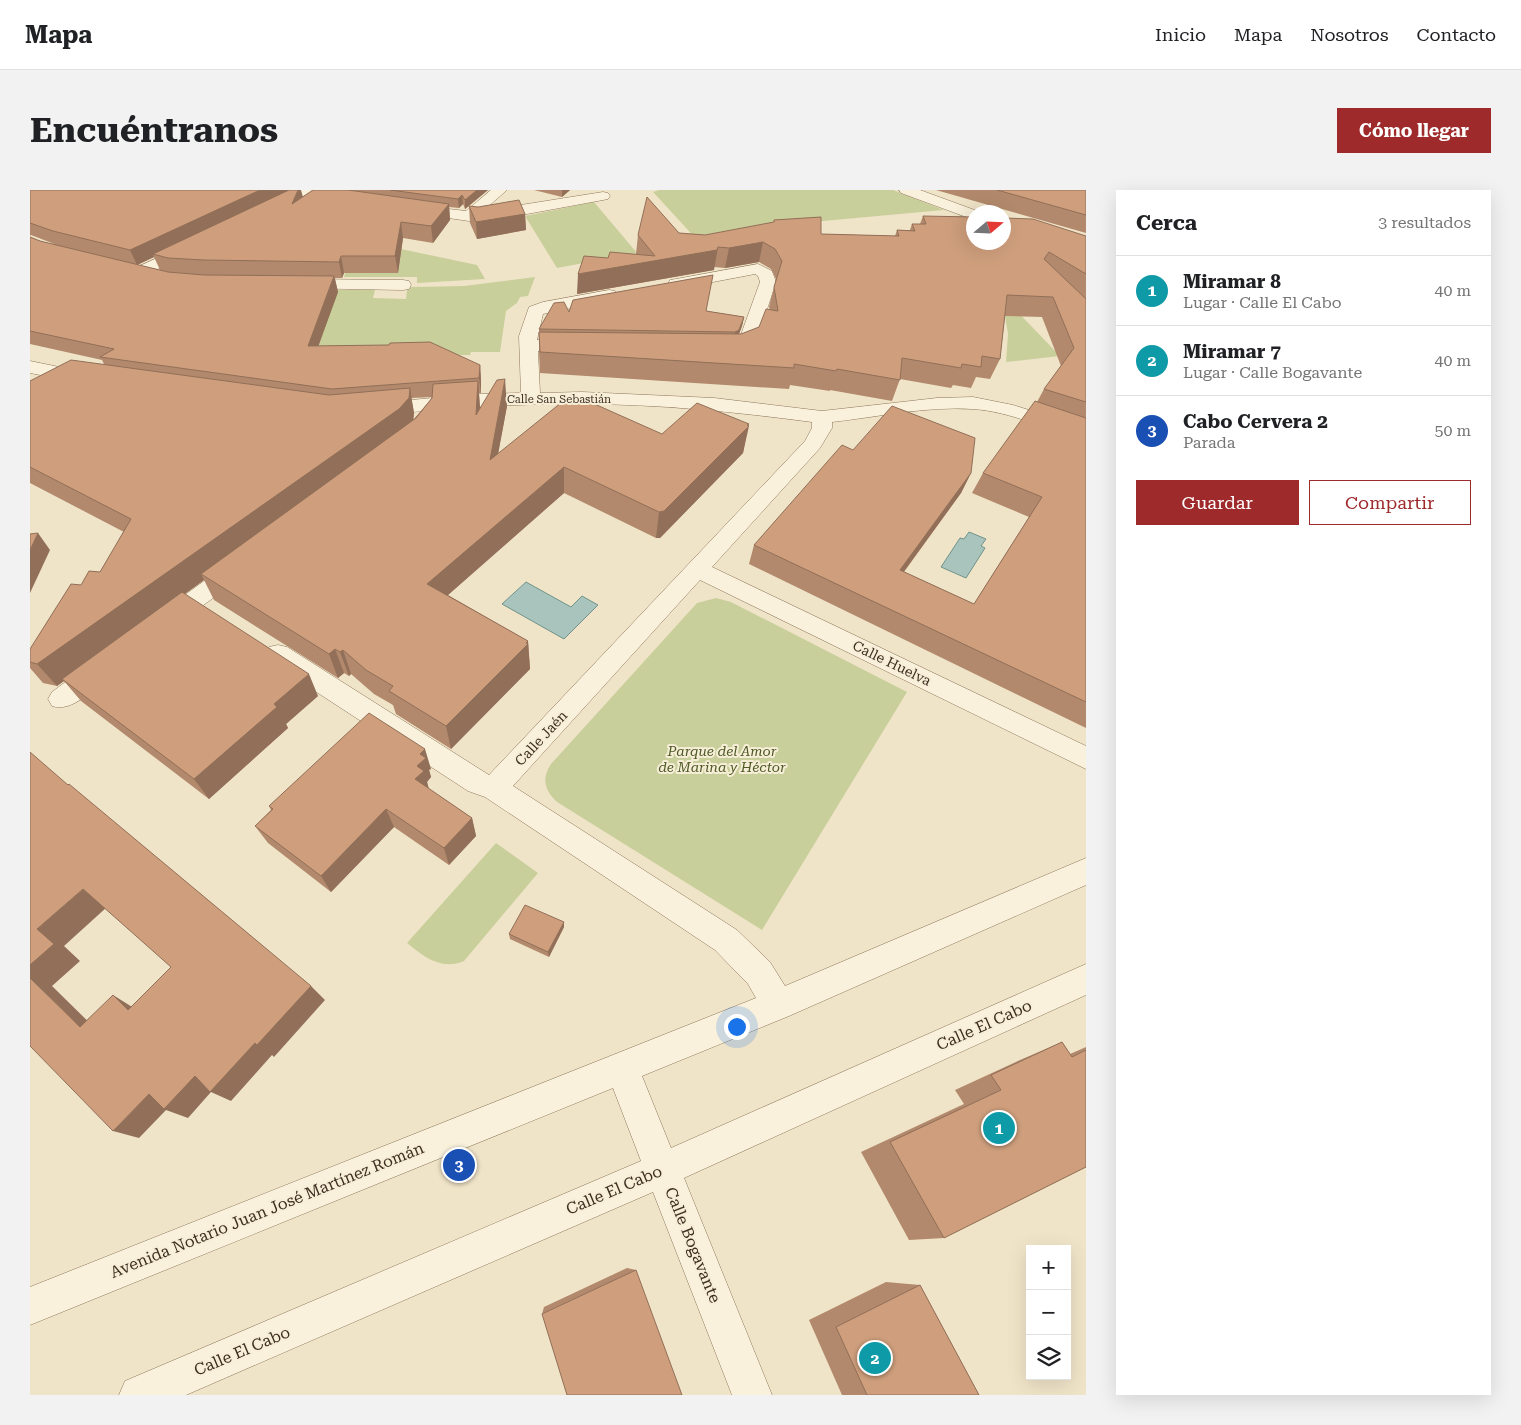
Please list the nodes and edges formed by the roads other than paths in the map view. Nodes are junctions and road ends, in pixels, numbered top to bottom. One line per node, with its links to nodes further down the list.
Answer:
1 (500, 190): 8 (street)
2 (906, 190): 6 (street)
3 (314, 193): 7 (street)
4 (603, 196): 8 (street)
5 (402, 207): 8 (street)
6 (966, 212)
7 (260, 215)
8 (469, 216)
9 (206, 240): 10 (street)
10 (166, 279)
11 (287, 284): 12 (street)
12 (403, 285)
13 (659, 287): 17 (street)
14 (621, 293): 15 (street)
15 (528, 344): 16 (street); 20 (street)
16 (592, 346)
17 (709, 349)
18 (32, 369): 19 (street)
19 (101, 380)
20 (531, 397): 21 (street, Calle San Sebastián); 23 (street, Calle San Sebastián)
21 (425, 405): 22 (street, Calle San Sebastián); 24 (street)
22 (361, 411)
23 (822, 417): 25 (street, Calle San Sebastián); 27 (street, Calle Jaén)
24 (424, 427)
25 (1086, 434)
26 (256, 554): 28 (street)
27 (698, 569): 34 (street, Calle Huelva); 35 (street, Calle Jaén)
28 (194, 600): 29 (street); 30 (street)
29 (218, 616)
30 (147, 635)
31 (260, 643): 35 (street)
32 (115, 658): 33 (street)
33 (61, 699)
34 (1086, 758)
35 (494, 788): 38 (street)
36 (1086, 871): 38 (street, Avenida Notario Juan José Martínez Román)
37 (1086, 979): 40 (street, Calle El Cabo)
38 (778, 1004): 39 (street, Avenida Notario Juan José Martínez Román)
39 (622, 1068): 40 (street, Calle Bogavante); 41 (street, Avenida Notario Juan José Martínez Román)
40 (662, 1169): 42 (street, Calle El Cabo); 43 (street, Calle Bogavante)
41 (30, 1306)
42 (139, 1395)
43 (752, 1395)

